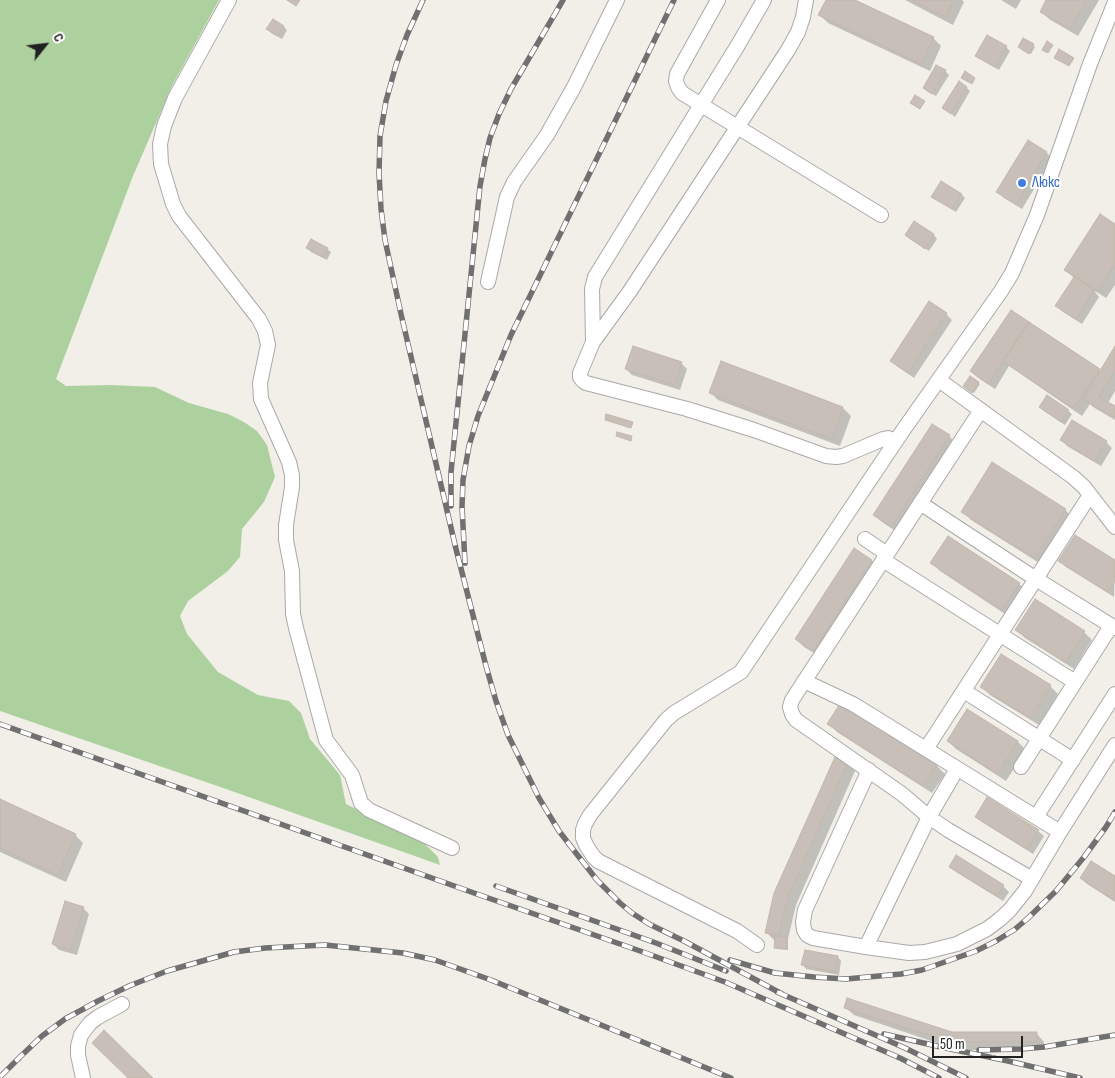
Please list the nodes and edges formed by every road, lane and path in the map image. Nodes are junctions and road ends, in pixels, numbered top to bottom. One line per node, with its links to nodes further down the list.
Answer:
1 (229, 0): 37 (street)
2 (617, 0): 10 (street)
3 (718, 0): 7 (street)
4 (764, 0): 7 (street)
5 (806, 0): 8 (street)
6 (1115, 2): 12 (street)
7 (701, 105): 8 (street); 11 (street)
8 (738, 127): 9 (street); 11 (street)
9 (881, 215)
10 (488, 282)
11 (593, 342): 14 (street)
12 (939, 380): 13 (street); 14 (street)
13 (981, 410): 15 (street); 16 (street)
14 (896, 441): 39 (street)
15 (1090, 495): 17 (street); 20 (street)
16 (920, 504): 19 (street); 20 (street)
17 (1115, 527)
18 (865, 539): 19 (street)
19 (885, 557): 22 (street); 23 (street)
20 (1036, 579): 21 (street); 22 (street)
21 (1113, 627): 24 (street)
22 (1000, 634): 24 (street); 25 (street)
23 (804, 681): 29 (street); 33 (street)
24 (1075, 682): 27 (street)
25 (964, 691): 27 (street); 29 (street)
26 (1115, 694): 30 (street)
27 (1039, 739): 30 (street); 31 (street)
28 (1115, 745): 36 (street)
29 (926, 749): 32 (street)
30 (1073, 760): 35 (street)
31 (1021, 767)
32 (957, 769): 34 (street); 35 (street)
33 (869, 770): 34 (street); 40 (street)
34 (929, 817): 38 (street); 40 (street)
35 (1036, 817): 36 (street)
36 (1060, 832): 38 (street)
37 (452, 848)
38 (1032, 879): 40 (street)
39 (757, 945)
40 (866, 947)
41 (122, 1004): 42 (street)
42 (83, 1078)

